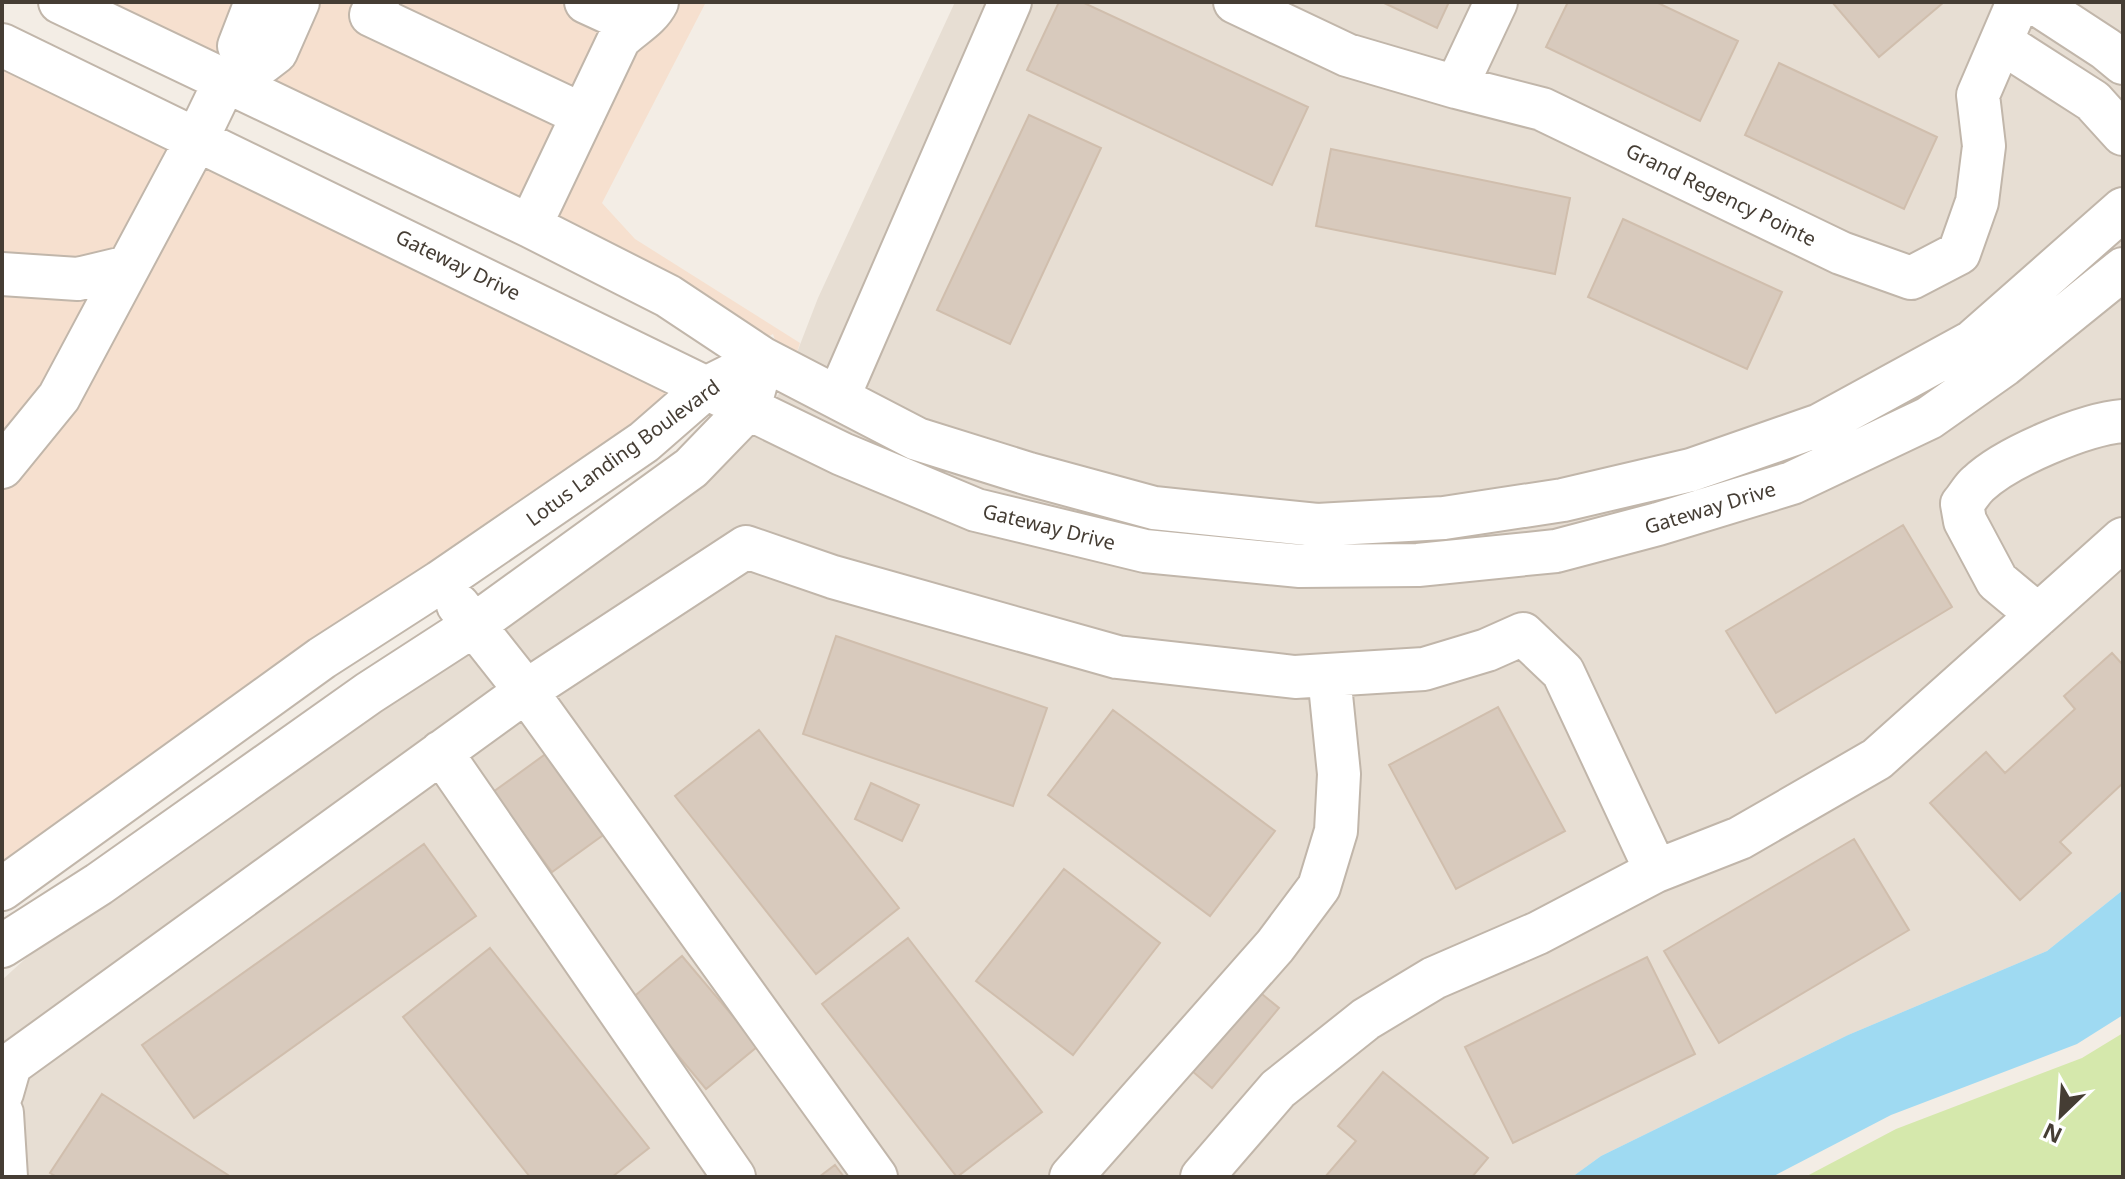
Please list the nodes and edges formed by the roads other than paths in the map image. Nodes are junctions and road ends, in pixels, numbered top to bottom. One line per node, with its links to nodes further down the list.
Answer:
1 (60, 2): 15 (street, Gateway Drive)
2 (256, 2): 15 (street)
3 (298, 2): 15 (street)
4 (378, 2): 17 (street)
5 (586, 2): 11 (street)
6 (1010, 2): 27 (street)
7 (1235, 2): 16 (street, Grand Regency Pointe)
8 (1496, 2): 16 (street)
9 (2018, 2): 12 (street, Grand Regency Pointe)
10 (2034, 2): 14 (street)
11 (645, 13): 17 (street)
12 (2001, 42): 16 (street, Grand Regency Pointe); 18 (street)
13 (2, 45): 19 (street, Gateway Drive)
14 (2123, 63)
15 (238, 71): 19 (street); 21 (street, Gateway Drive)
16 (1456, 87)
17 (583, 115): 21 (street)
18 (2123, 134)
19 (197, 139): 22 (street); 26 (street, Gateway Drive)
20 (2123, 209): 27 (street, Gateway Drive)
21 (530, 226): 25 (street, Gateway Drive)
22 (128, 267): 24 (street); 30 (street)
23 (2123, 269): 28 (street, Gateway Drive)
24 (2, 274)
25 (763, 359): 26 (street, Lotus Landing Boulevard); 27 (street, Gateway Drive); 28 (street, Lotus Landing Boulevard)
26 (706, 388): 28 (street, Gateway Drive); 32 (street, Lotus Landing Boulevard)
27 (838, 398)
28 (749, 408): 34 (street, Lotus Landing Boulevard)
29 (2123, 421): 33 (street)
30 (2, 467)
31 (2123, 539): 33 (street)
32 (440, 582): 34 (street); 39 (street, Lotus Landing Boulevard)
33 (2038, 615): 38 (street)
34 (474, 625): 36 (street); 40 (street, Lotus Landing Boulevard)
35 (1329, 675): 36 (street); 38 (street); 46 (street)
36 (526, 691): 37 (street); 45 (street)
37 (441, 752): 41 (street); 44 (street)
38 (1656, 871): 47 (street)
39 (2, 889)
40 (2, 946)
41 (2, 1093)
42 (2, 1113): 43 (street)
43 (6, 1177)
44 (734, 1177)
45 (876, 1177)
46 (1071, 1177)
47 (1202, 1177)

